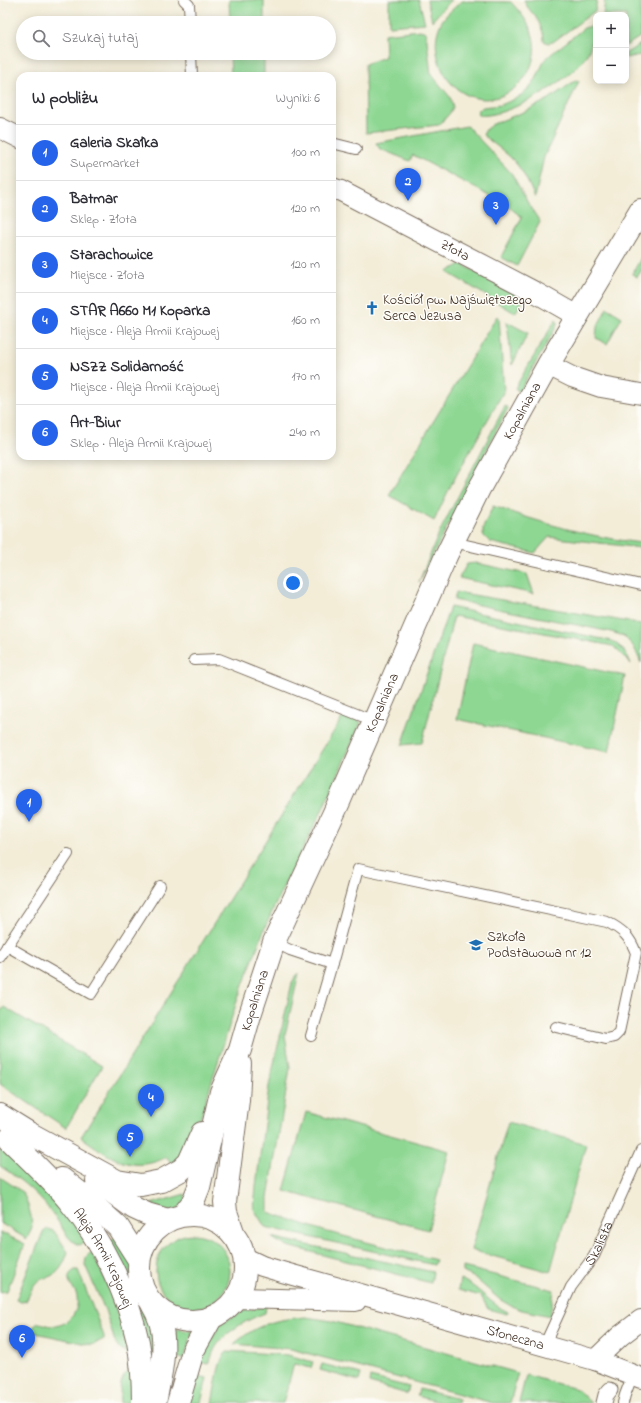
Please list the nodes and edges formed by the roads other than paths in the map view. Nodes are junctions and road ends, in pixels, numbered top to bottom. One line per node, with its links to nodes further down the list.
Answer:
1 (184, 0): 2 (lane)
2 (190, 16)
3 (191, 60): 4 (lane)
4 (192, 72)
5 (0, 128): 6 (street)
6 (16, 136)
7 (336, 144): 8 (lane)
8 (356, 149)
9 (336, 189): 11 (street, Złota)
10 (641, 210): 11 (street, Kopalniana)
11 (578, 316): 12 (street, Kopalniana)
12 (548, 365): 13 (street, Kopalniana); 14 (street, Kopalniana)
13 (641, 394)
14 (453, 542): 15 (lane); 17 (street, Kopalniana)
15 (641, 585)
16 (194, 660): 17 (lane)
17 (374, 721): 20 (street, Kopalniana)
18 (68, 854): 21 (lane)
19 (160, 886): 21 (lane)
20 (274, 942): 23 (lane); 26 (street, Kopalniana)
21 (7, 946): 22 (lane)
22 (0, 957)
23 (332, 964): 24 (lane); 25 (lane)
24 (556, 1027)
25 (311, 1036)
26 (240, 1050): 27 (street, Kopalniana); 32 (street, Kopalniana)
27 (221, 1092): 29 (street, Aleja Armii Krajowej); 31 (street, Kopalniana)
28 (0, 1115): 29 (street, Aleja Armii Krajowej)
29 (13, 1135): 31 (street, Aleja Armii Krajowej); 34 (street, Aleja Armii Krajowej); 43 (street, Aleja Armii Krajowej)
30 (641, 1151): 40 (lane, Skalista)
31 (174, 1217): 32 (street); 34 (street)
32 (232, 1232): 33 (street)
33 (245, 1258): 35 (street); 36 (street, Słoneczna)
34 (139, 1260): 37 (street)
35 (236, 1298): 36 (street, Słoneczna); 38 (street)
36 (389, 1302): 40 (street, Słoneczna)
37 (152, 1304): 38 (street); 44 (street, Aleja Armii Krajowej)
38 (212, 1318): 45 (street)
39 (641, 1320): 41 (street)
40 (547, 1339): 41 (street, Słoneczna)
41 (595, 1360): 42 (street, Słoneczna)
42 (637, 1376): 46 (lane)
43 (143, 1403)
44 (155, 1403)
45 (178, 1403)
46 (623, 1403)

